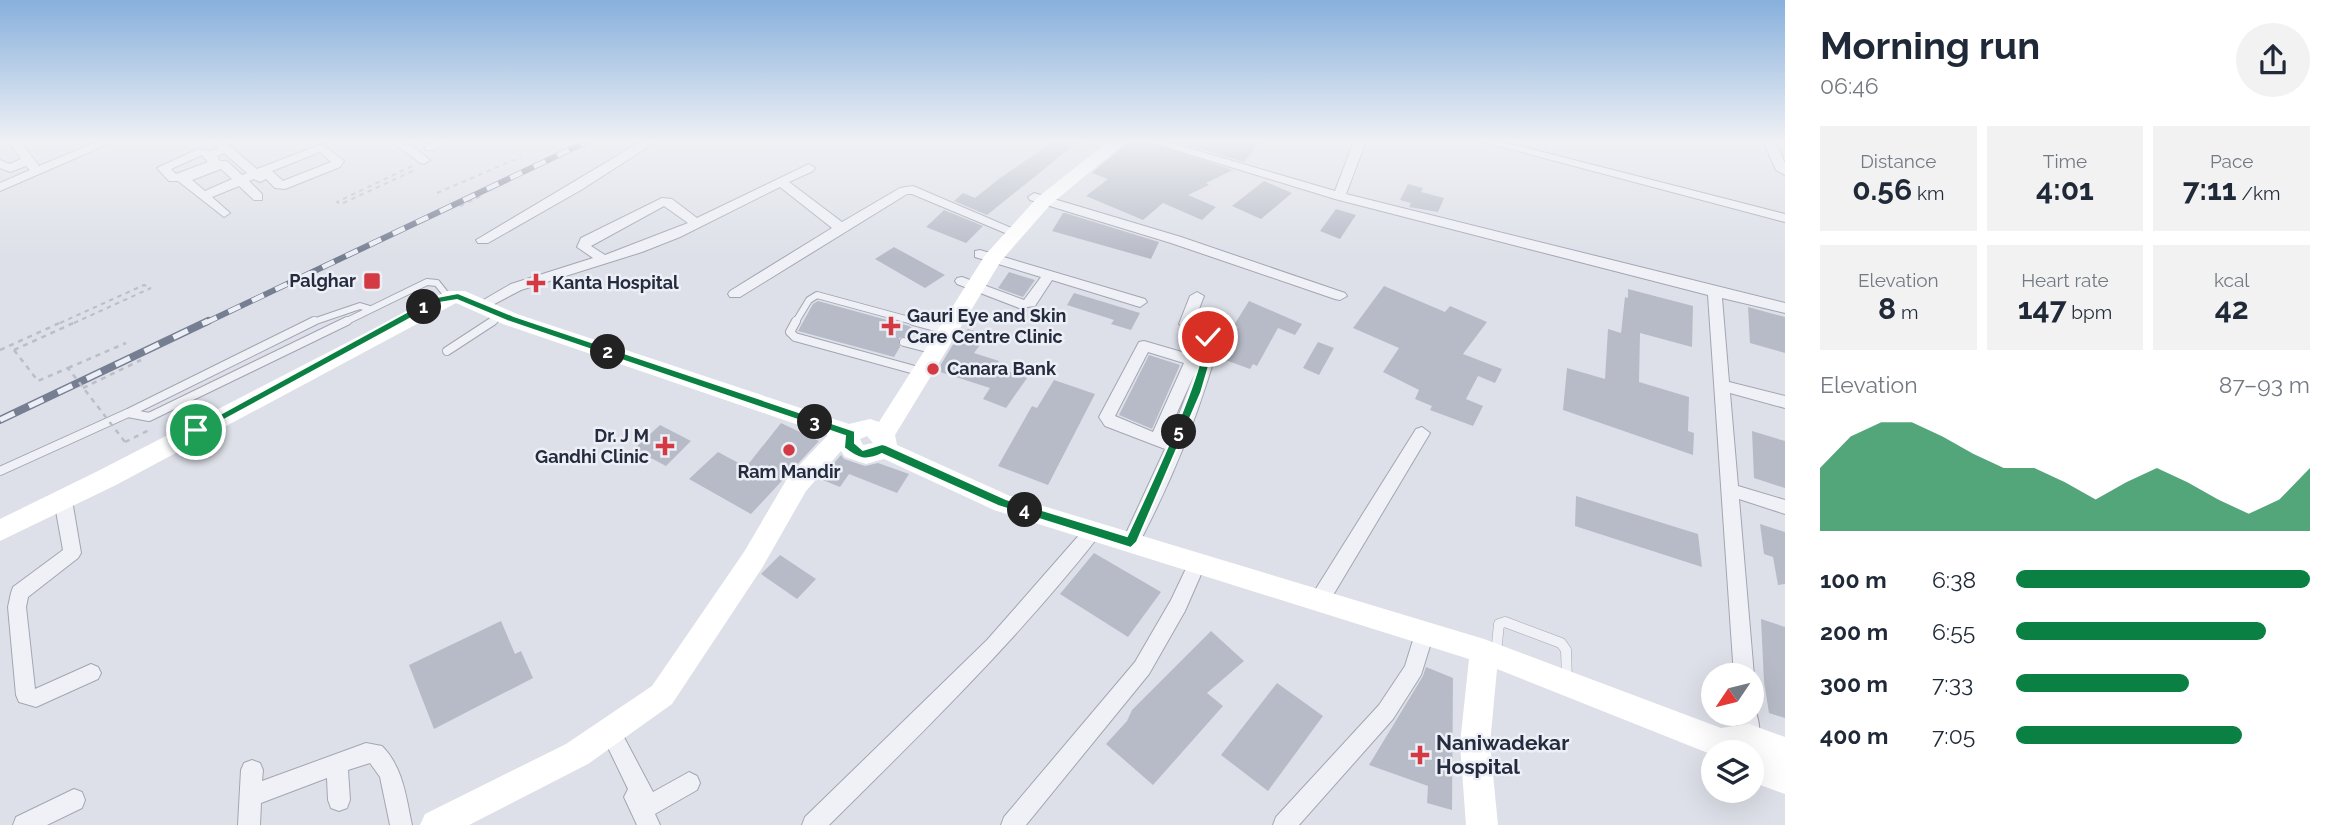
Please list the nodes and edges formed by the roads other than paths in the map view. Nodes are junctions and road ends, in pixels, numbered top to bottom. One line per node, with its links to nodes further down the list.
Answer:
1 (18, 180): 14 (street)
2 (184, 180): 16 (street)
3 (240, 180): 16 (street); 18 (street)
4 (266, 180): 15 (street)
5 (271, 180): 6 (street)
6 (298, 180)
7 (586, 180): 25 (street)
8 (786, 180): 13 (street)
9 (1062, 180): 19 (street)
10 (1283, 180): 17 (street)
11 (1345, 180): 17 (street)
12 (1636, 180): 21 (street)
13 (781, 182): 22 (street); 23 (street)
14 (0, 187)
15 (276, 191)
16 (204, 196): 20 (street)
17 (1339, 196): 30 (street)
18 (258, 197)
19 (1039, 199): 24 (street); 33 (street)
20 (224, 213)
21 (1785, 218)
22 (696, 223): 27 (street); 27 (street)
23 (841, 228): 24 (street); 31 (street)
24 (1010, 230): 26 (street)
25 (483, 240)
26 (986, 256): 28 (street); 29 (street)
27 (603, 259): 36 (street)
28 (1048, 276): 29 (street); 35 (street)
29 (968, 284): 40 (street)
30 (1715, 292): 37 (street); 44 (street)
31 (735, 294)
32 (1197, 296): 42 (street)
33 (1340, 296)
34 (448, 297): 36 (street); 38 (lane); 52 (street)
35 (1140, 302)
36 (480, 306): 39 (street)
37 (1785, 308)
38 (370, 309): 46 (lane); 46 (lane)
39 (502, 315): 41 (lane); 48 (street)
40 (939, 328): 43 (street); 43 (lane)
41 (447, 351)
42 (1199, 362): 49 (street); 49 (street)
43 (914, 369): 48 (street)
44 (1723, 385): 45 (street); 51 (street)
45 (1785, 402)
46 (128, 413): 50 (lane)
47 (1422, 433): 58 (street)
48 (872, 436): 55 (street); 63 (street)
49 (1165, 443): 56 (street)
50 (0, 471)
51 (1731, 490): 53 (street); 61 (street)
52 (63, 499): 54 (street); 62 (street)
53 (1785, 508)
54 (0, 531)
55 (1093, 531): 56 (street); 80 (street)
56 (1131, 542): 57 (street)
57 (1197, 563): 58 (street); 81 (street)
58 (1319, 601): 59 (street)
59 (1424, 634): 60 (street); 82 (street)
60 (1490, 653): 64 (street); 83 (street)
61 (1743, 663)
62 (91, 673)
63 (607, 733): 71 (street); 78 (street); 79 (street)
64 (1731, 740)
65 (1764, 748): 66 (street)
66 (1785, 751)
67 (1764, 762): 70 (street)
68 (337, 764): 72 (street); 74 (street); 77 (street)
69 (251, 770): 72 (street)
70 (1785, 779)
71 (689, 783)
72 (250, 796): 76 (street)
73 (74, 800): 75 (street)
74 (339, 800)
75 (24, 825)
76 (249, 825)
77 (401, 825)
78 (436, 825)
79 (649, 825)
80 (813, 825)
81 (1013, 825)
82 (1284, 825)
83 (1482, 825)

